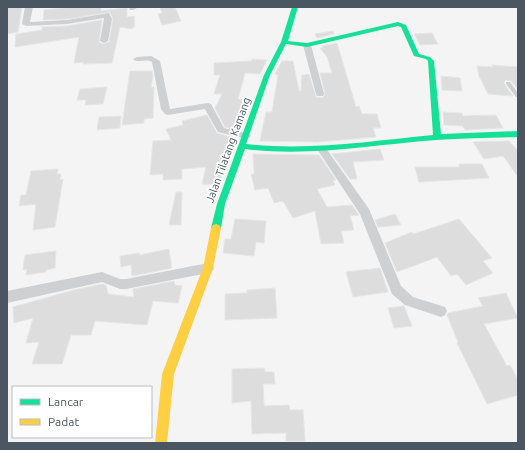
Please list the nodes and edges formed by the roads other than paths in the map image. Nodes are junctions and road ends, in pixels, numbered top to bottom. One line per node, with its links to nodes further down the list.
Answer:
1 (30, 7): 3 (street)
2 (295, 7): 4 (street, Jalan Tilatang Kamang)
3 (104, 41)
4 (284, 42): 5 (street); 11 (street, Jalan Tilatang Kamang)
5 (307, 45): 8 (street); 12 (street)
6 (137, 58): 11 (street)
7 (508, 83): 9 (lane)
8 (320, 94)
9 (518, 96)
10 (518, 134): 12 (street)
11 (246, 136): 13 (street, Jalan Tilatang Kamang)
12 (437, 137): 14 (street)
13 (242, 146): 14 (street); 15 (street, Jalan Tilatang Kamang)
14 (322, 149): 17 (street)
15 (208, 268): 16 (street); 18 (street, Jalan Tilatang Kamang)
16 (7, 297)
17 (441, 311)
18 (161, 443)

